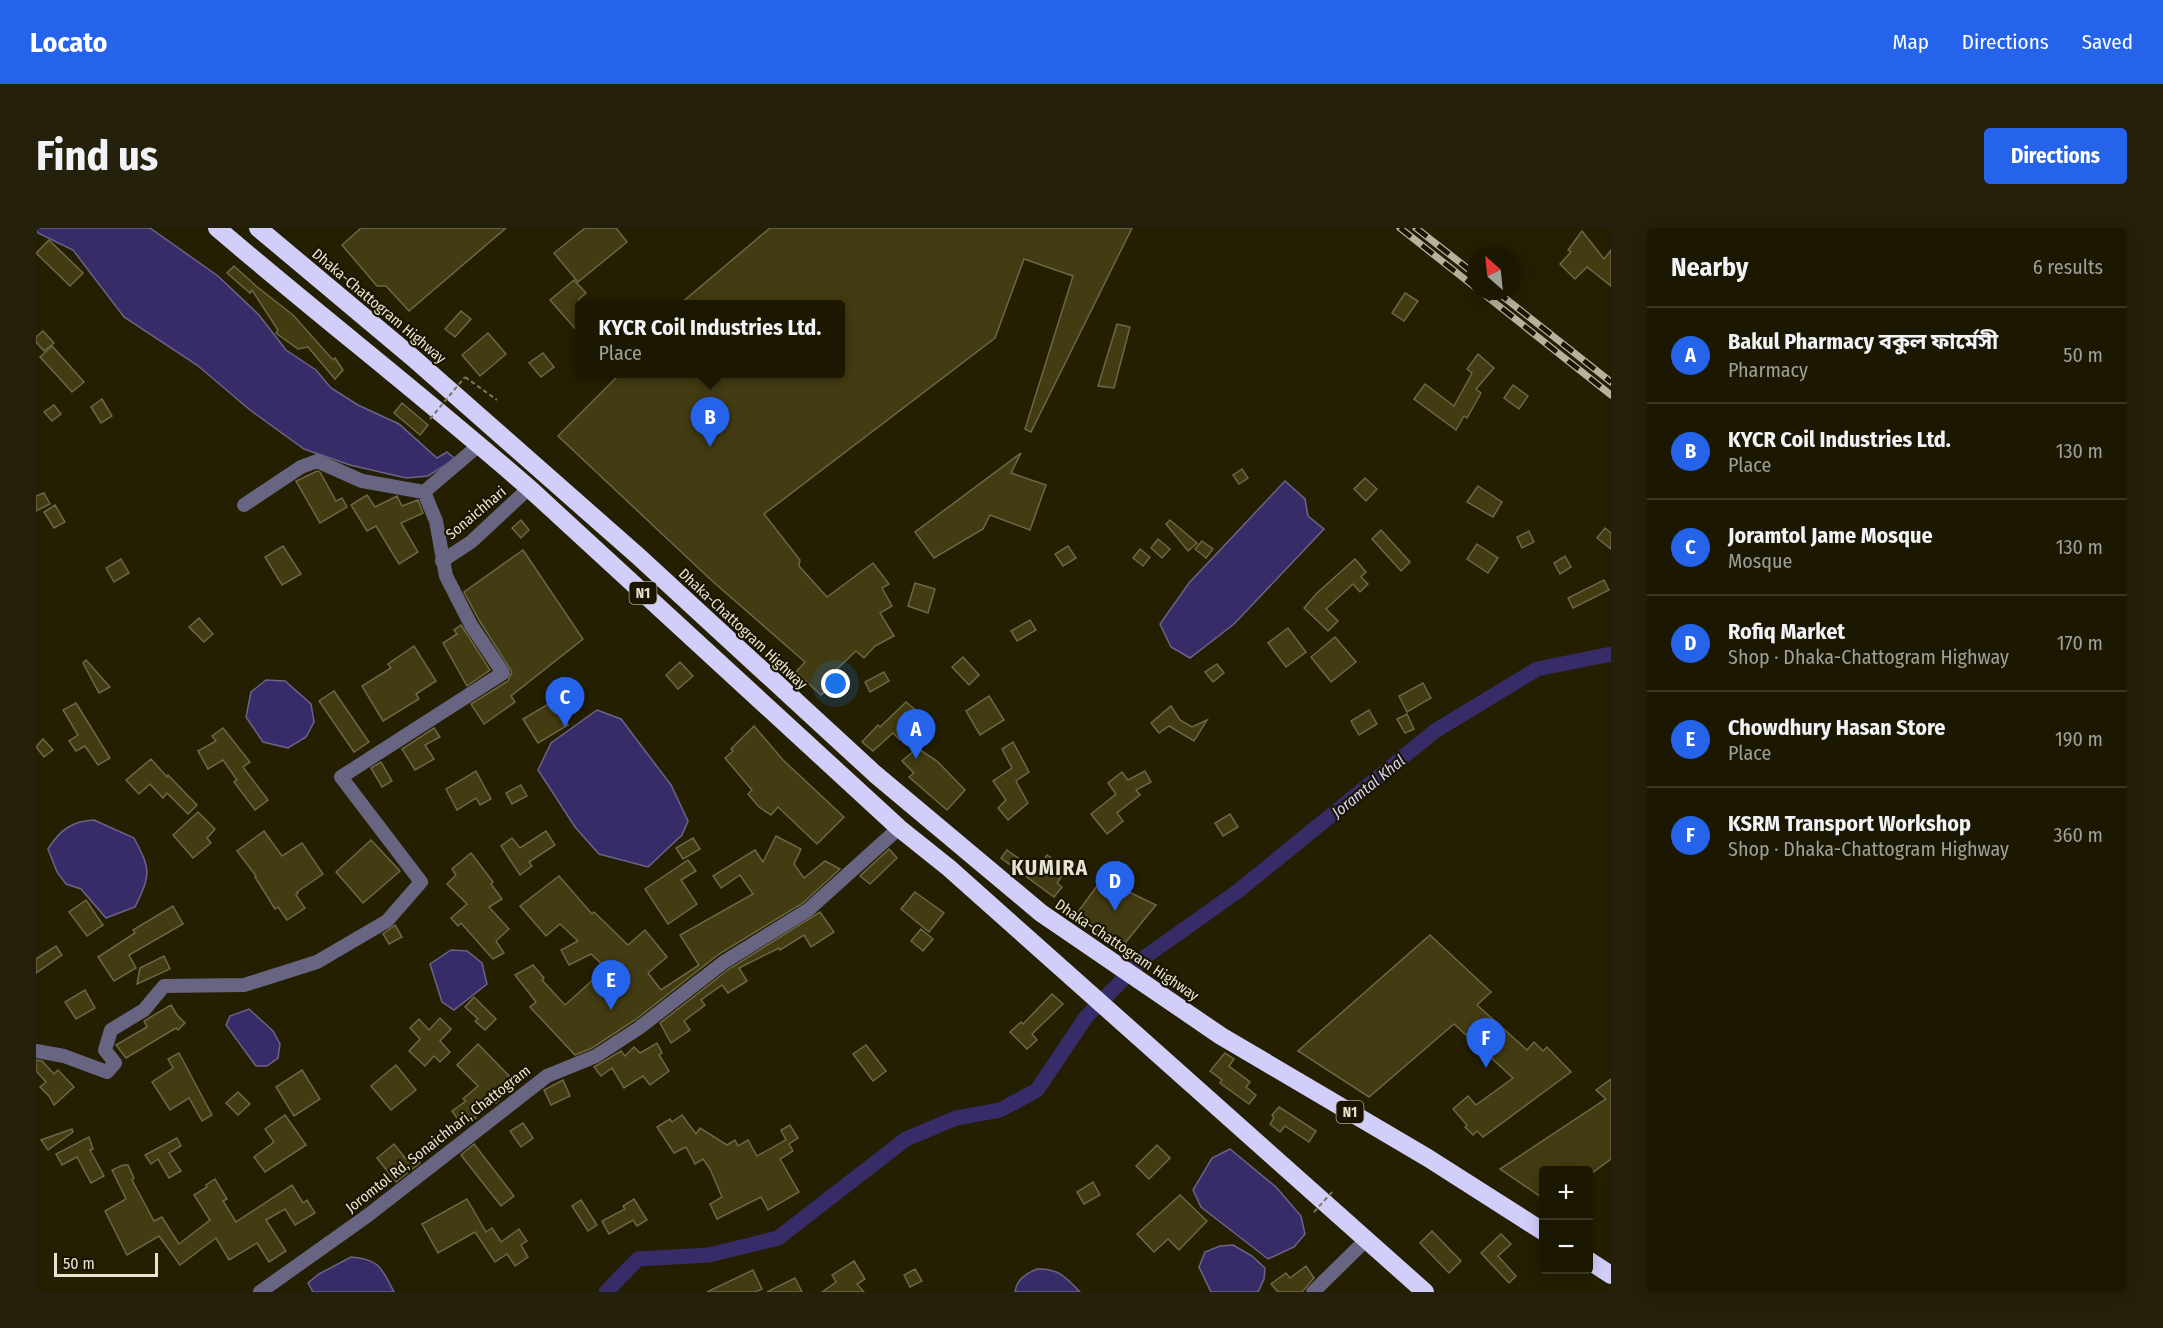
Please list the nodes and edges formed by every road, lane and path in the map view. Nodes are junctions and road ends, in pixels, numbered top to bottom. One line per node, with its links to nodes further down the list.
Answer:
1 (217, 228): 5 (highway, N1)
2 (264, 232): 14 (highway, Dhaka-Chattogram Highway / N1)
3 (497, 400): 4 (path, bridge)
4 (430, 419)
5 (479, 445): 6 (highway, N1); 7 (street)
6 (529, 488): 9 (street, Sonaichhari); 10 (highway, N1)
7 (424, 492): 8 (street); 9 (street)
8 (244, 505)
9 (442, 561): 11 (street)
10 (899, 828): 15 (highway, N1); 18 (street, Joromtol Rd, Sonaichhari, Chattogram)
11 (36, 1051)
12 (1333, 1191): 13 (path, bridge)
13 (1314, 1212)
14 (1539, 1229)
15 (1366, 1240): 19 (street); 20 (highway, N1)
16 (1593, 1263): 17 (highway)
17 (1611, 1275)
18 (260, 1292)
19 (1313, 1292)
20 (1425, 1292)

